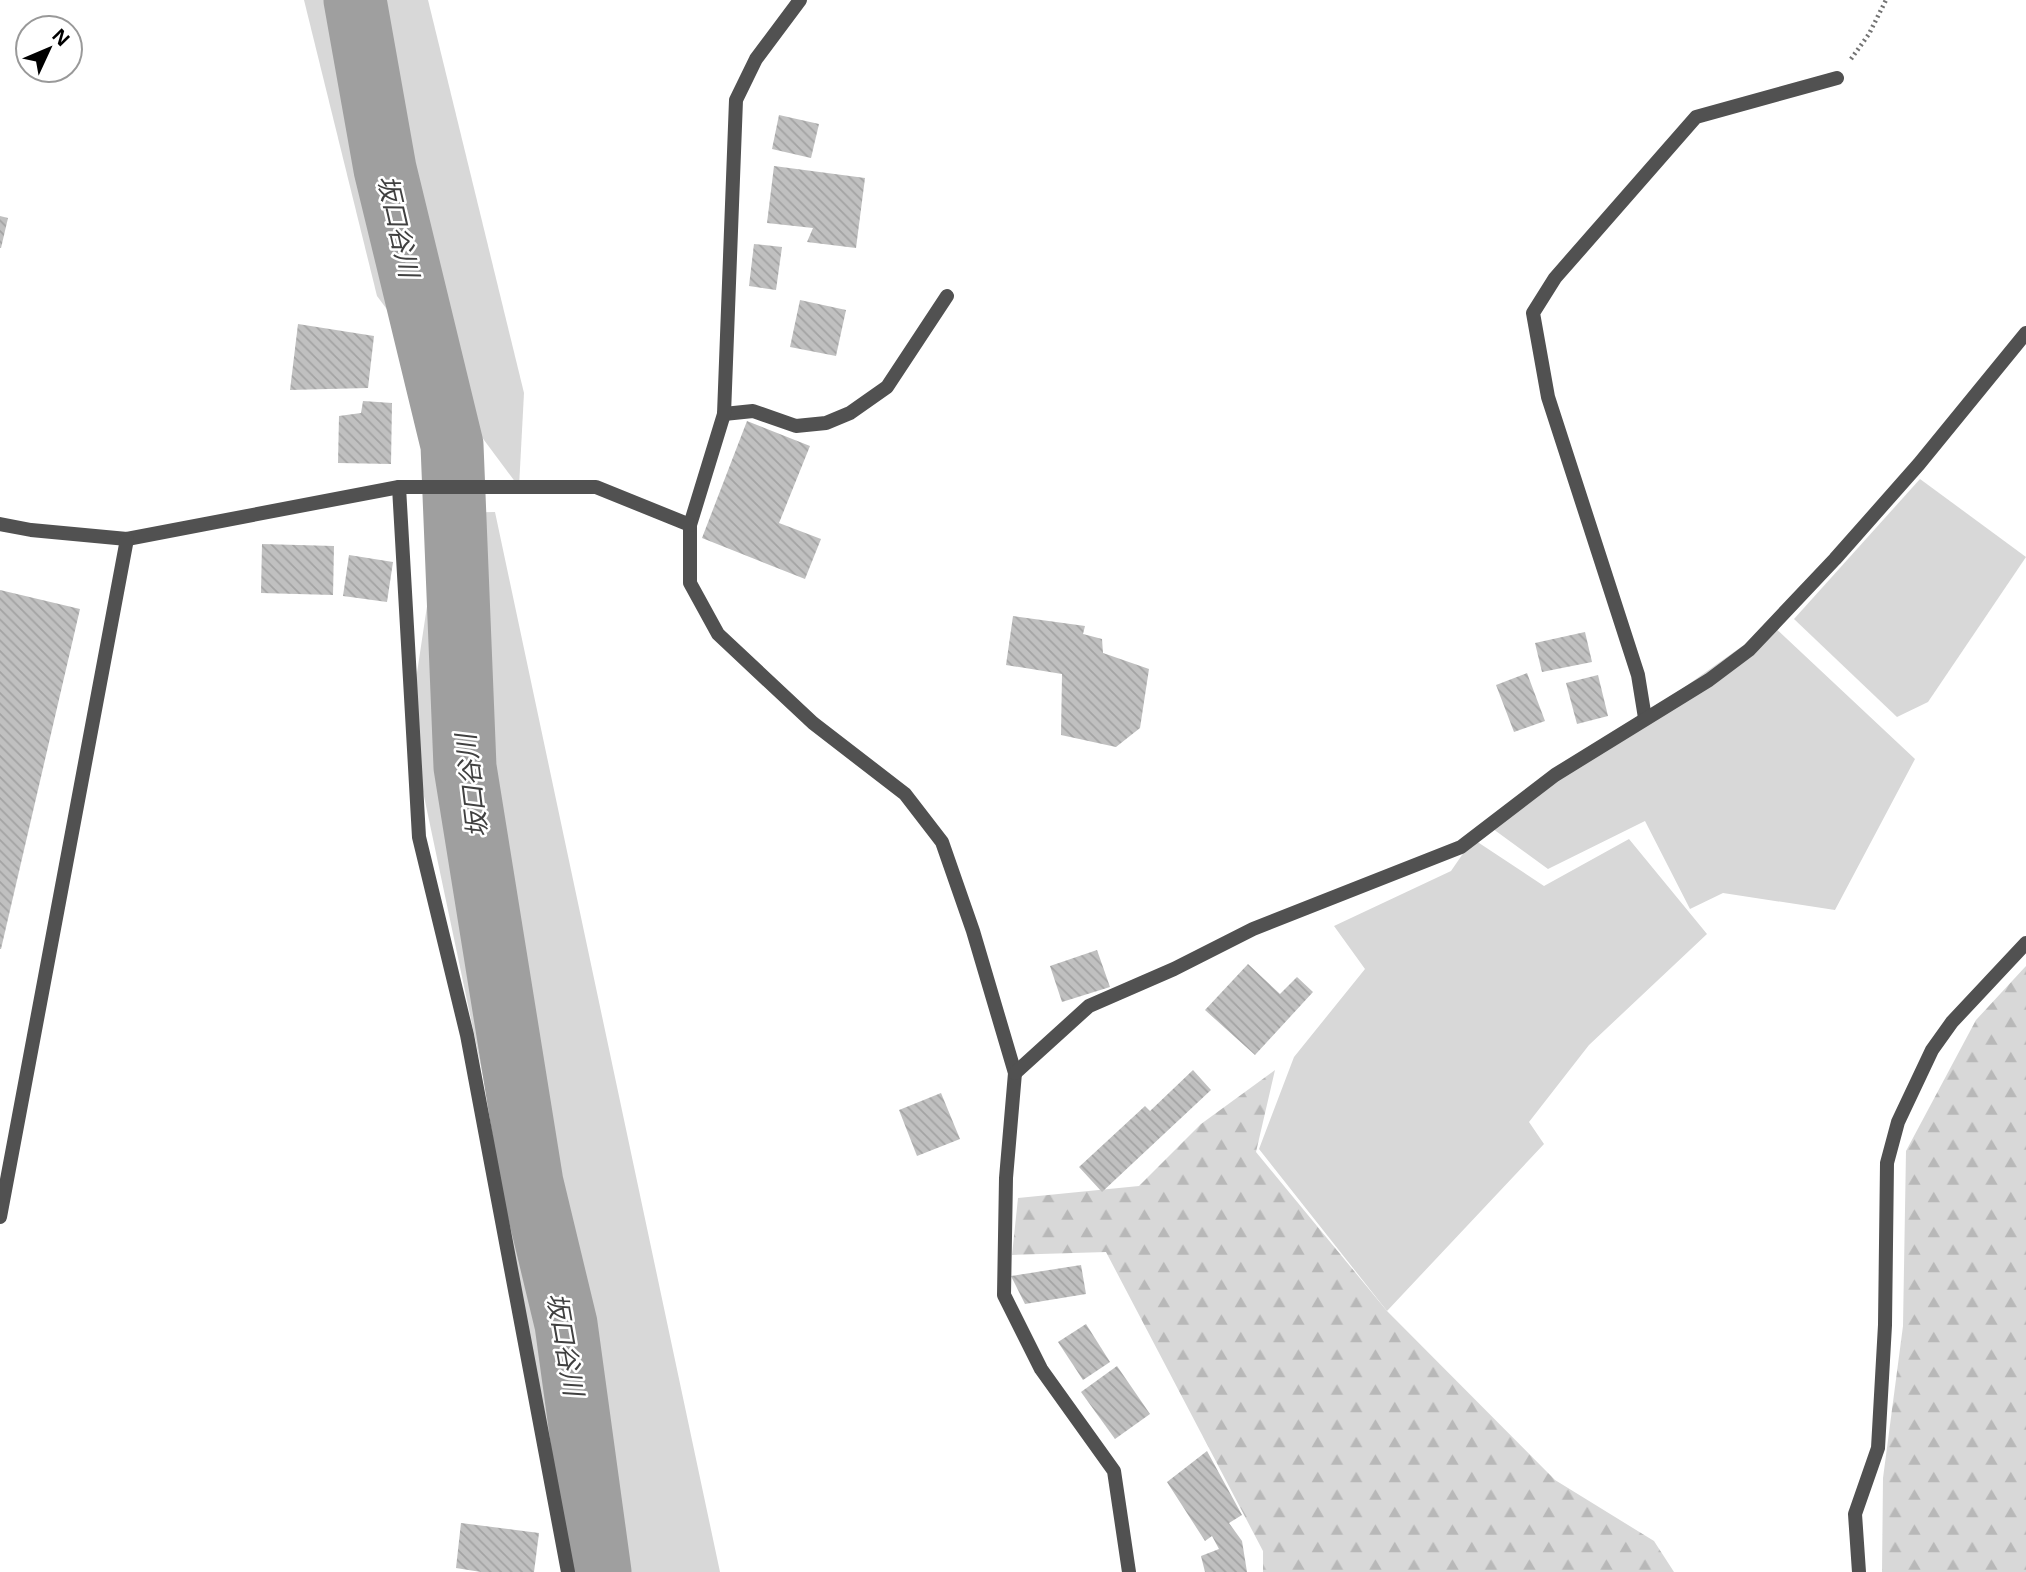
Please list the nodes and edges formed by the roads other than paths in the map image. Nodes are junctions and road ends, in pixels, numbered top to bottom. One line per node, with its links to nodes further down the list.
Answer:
1 (800, 0): 5 (street)
2 (1837, 78): 10 (street)
3 (947, 296): 5 (street)
4 (2026, 333): 10 (street)
5 (724, 414): 8 (street)
6 (399, 487): 8 (street); 9 (street); 14 (street)
7 (0, 524): 9 (street)
8 (690, 524): 12 (street)
9 (127, 539): 13 (street)
10 (1645, 718): 12 (street)
11 (2026, 943): 16 (street)
12 (1015, 1073): 15 (street)
13 (0, 1217)
14 (568, 1572)
15 (1129, 1572)
16 (1859, 1572)

